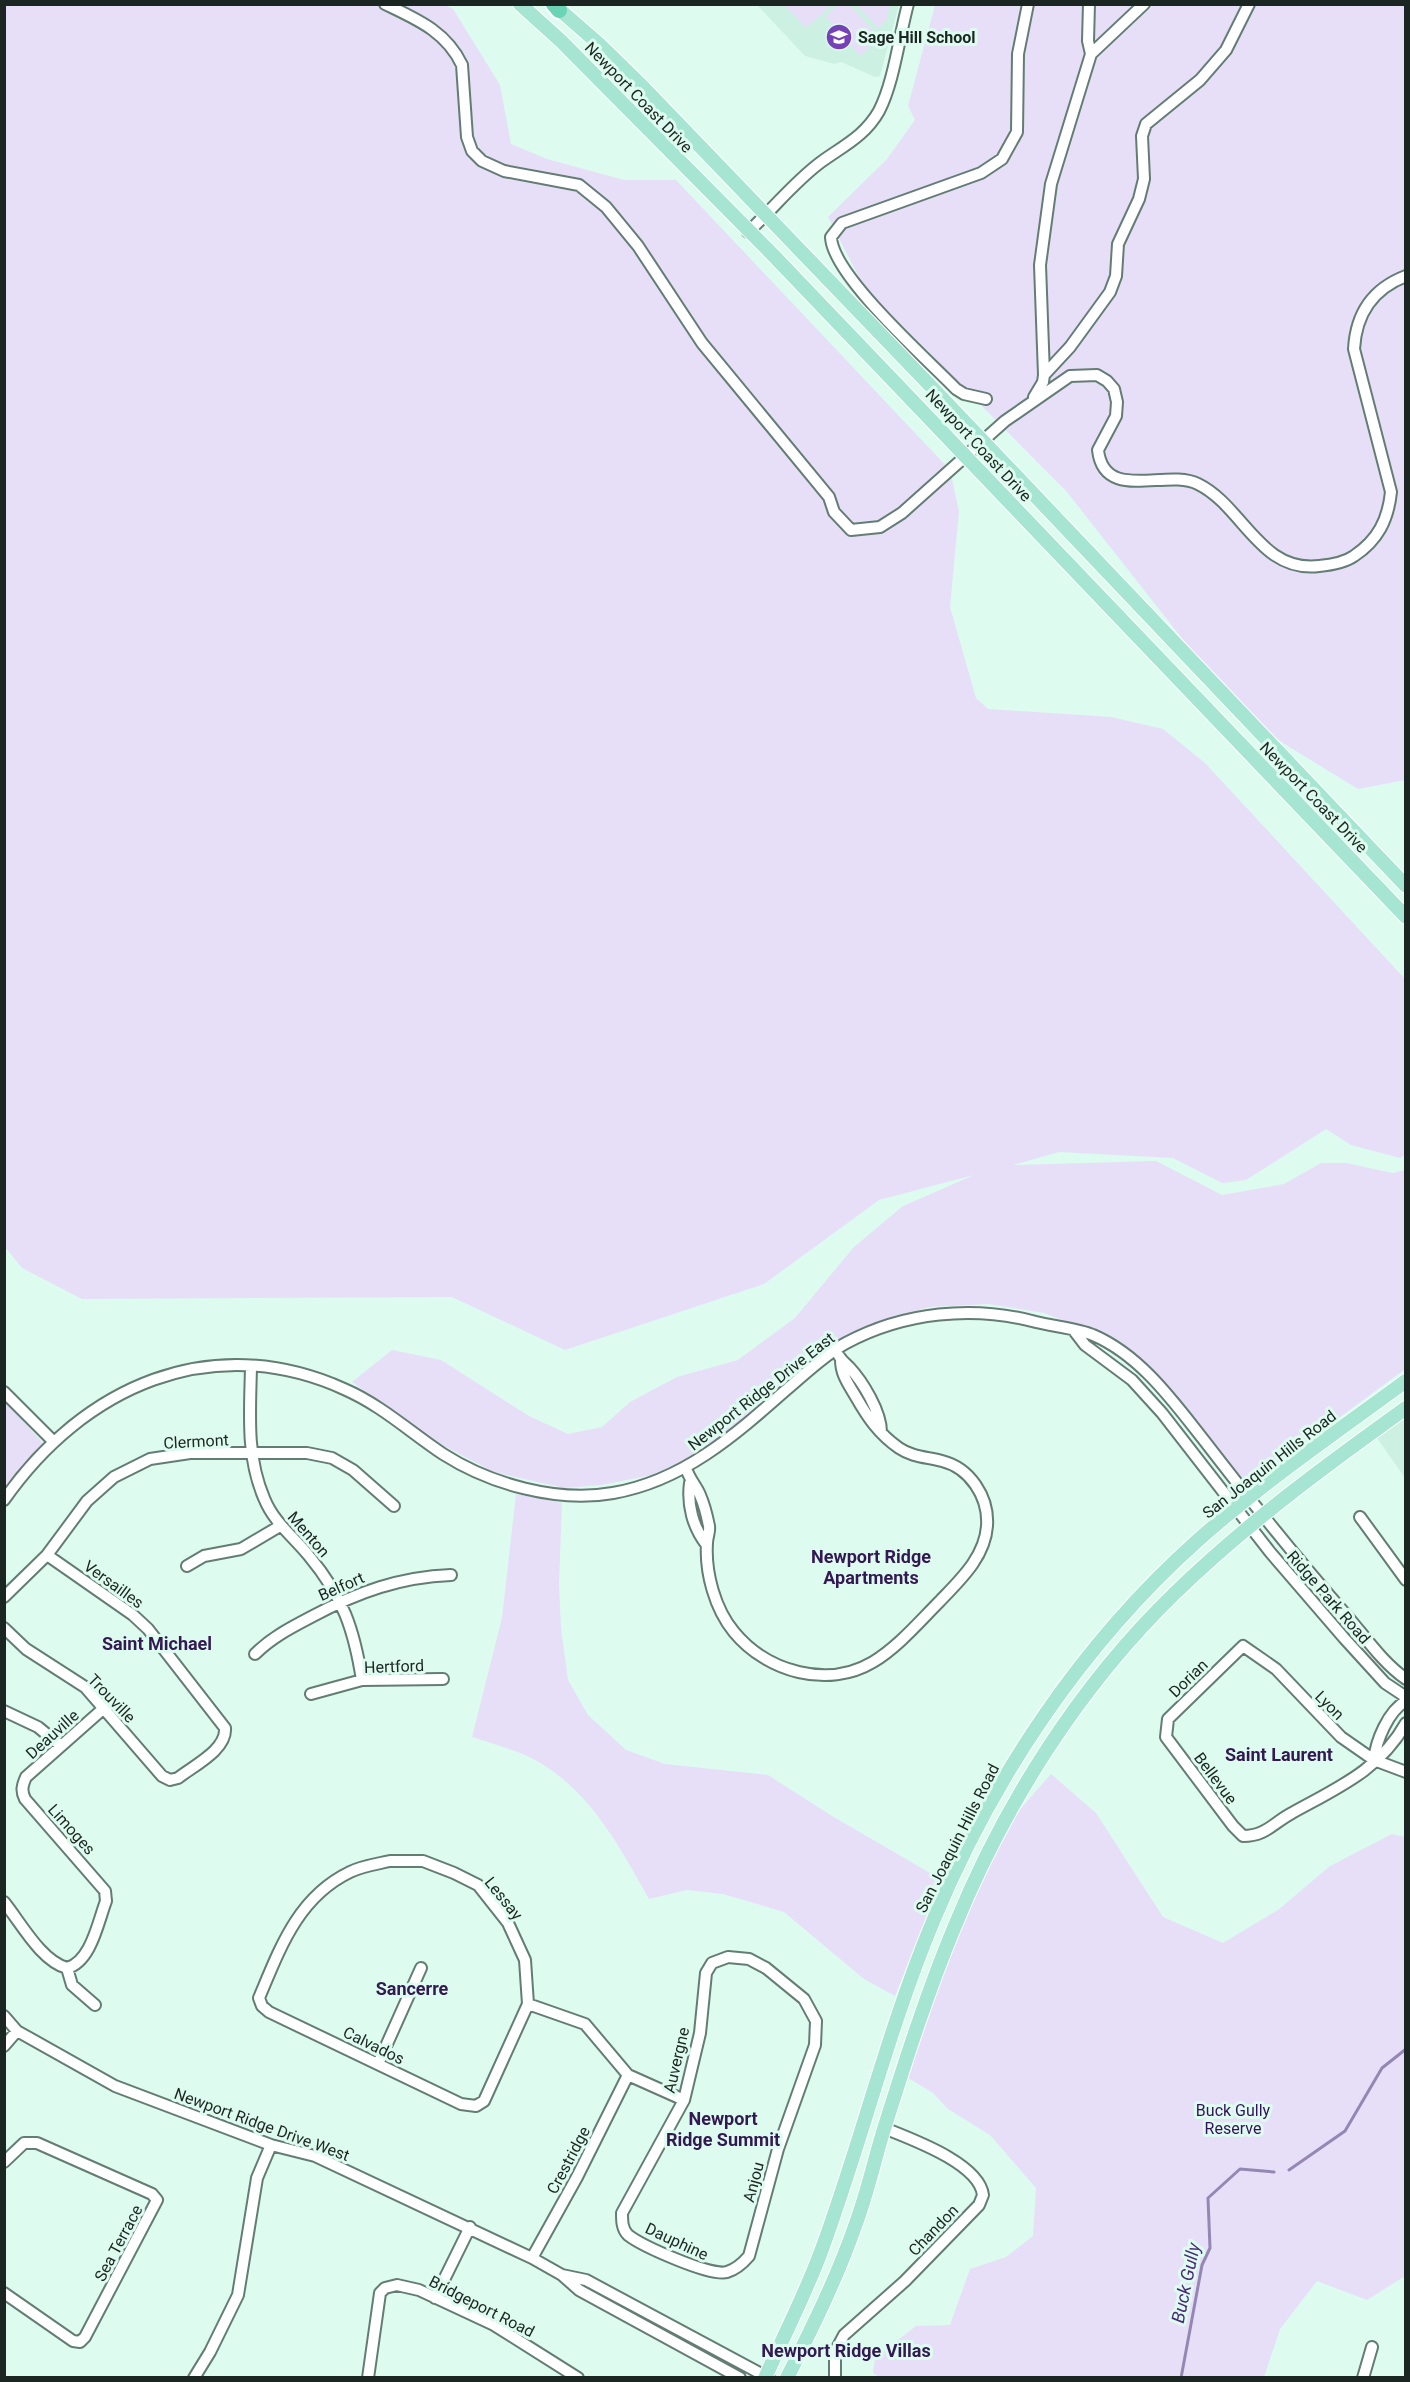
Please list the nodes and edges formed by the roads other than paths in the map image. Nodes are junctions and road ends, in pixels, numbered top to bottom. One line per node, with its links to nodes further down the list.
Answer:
1 (385, 4): 17 (street)
2 (520, 4): 11 (main road, Newport Coast Drive)
3 (908, 4): 10 (street)
4 (1028, 4): 14 (street)
5 (1089, 4): 9 (street)
6 (1144, 4): 9 (street)
7 (1249, 4): 13 (street)
8 (555, 6): 10 (main road, Newport Coast Drive)
9 (1091, 54): 13 (street)
10 (765, 216): 11 (street); 16 (main road, Newport Coast Drive)
11 (748, 232): 17 (main road, Newport Coast Drive)
12 (1406, 276): 15 (street)
13 (1044, 375): 15 (street)
14 (986, 399)
15 (1030, 402): 16 (street)
16 (982, 440): 17 (street); 18 (main road, Newport Coast Drive)
17 (966, 455): 19 (main road, Newport Coast Drive)
18 (1406, 886)
19 (1406, 917)
20 (1075, 1332): 21 (street, Newport Ridge Drive East); 29 (street, Newport Ridge Drive East); 32 (street)
21 (838, 1355): 28 (street, Newport Ridge Drive East); 28 (street)
22 (251, 1367): 26 (street, Newport Ridge Drive East); 27 (street, Menton); 28 (street, Newport Ridge Drive East)
23 (1406, 1381): 29 (main road, San Joaquin Hills Road)
24 (4, 1392): 26 (street)
25 (1406, 1408): 33 (main road)
26 (53, 1441): 30 (street, Newport Ridge Drive East)
27 (250, 1454): 31 (street, Clermont); 36 (street, Menton); 37 (street, Clermont)
28 (686, 1468)
29 (1250, 1499): 32 (main road, San Joaquin Hills Road); 33 (street, Ridge Park Road)
30 (4, 1500)
31 (394, 1506)
32 (1237, 1509): 35 (street, Ridge Park Road); 85 (main road, San Joaquin Hills Road)
33 (1262, 1515): 35 (main road); 47 (street, Ridge Park Road)
34 (1360, 1517): 40 (street)
35 (1250, 1525): 50 (street, Ridge Park Road); 74 (main road)
36 (280, 1526): 38 (street); 42 (street, Menton)
37 (47, 1555): 41 (street, Clermont); 58 (street, Versailles)
38 (187, 1566)
39 (451, 1575): 42 (street, Belfort)
40 (1406, 1580)
41 (4, 1597)
42 (341, 1601): 45 (street, Belfort); 48 (street, Menton)
43 (4, 1628): 51 (street, Trouville)
44 (1243, 1646): 54 (street, Dorian); 56 (street, Lyon)
45 (255, 1654)
46 (443, 1679): 48 (street, Hertford)
47 (1406, 1679)
48 (362, 1680): 49 (street, Hertford)
49 (311, 1694)
50 (1406, 1699): 56 (street)
51 (105, 1708): 55 (street, Deauville); 58 (street, Trouville)
52 (4, 1710): 55 (street)
53 (1406, 1723): 56 (street)
54 (1166, 1737): 56 (street, Bellevue)
55 (61, 1746): 59 (street, Deauville)
56 (1374, 1760): 57 (street, Lyon)
57 (1406, 1773)
58 (162, 1776)
59 (22, 1784): 62 (street, Limoges)
60 (4, 1902): 62 (street)
61 (712, 1963): 72 (street, Auvergne); 80 (street, Anjou)
62 (67, 1968): 66 (street)
63 (421, 1968): 70 (street)
64 (259, 1998): 65 (street, Lessay); 70 (street, Calvados)
65 (528, 2004): 71 (street); 73 (street, Lessay)
66 (95, 2005)
67 (4, 2016): 68 (street)
68 (17, 2031): 69 (street); 75 (street, Newport Ridge Drive West)
69 (4, 2046)
70 (378, 2064): 73 (street, Calvados)
71 (628, 2075): 72 (street); 79 (street, Crestridge)
72 (684, 2100): 77 (street, Auvergne)
73 (484, 2101)
74 (884, 2128): 90 (main road); 91 (street, Chandon)
75 (271, 2145): 78 (street, Newport Ridge Drive West); 86 (street)
76 (4, 2162): 82 (street, Sea Terrace)
77 (622, 2223): 80 (street, Dauphine)
78 (470, 2226): 79 (street, Newport Ridge Drive West); 83 (street)
79 (532, 2258): 81 (street, Newport Ridge Drive West)
80 (726, 2273)
81 (562, 2275): 85 (street, Newport Ridge Drive West); 89 (street, Newport Ridge Drive West)
82 (4, 2293)
83 (435, 2298): 87 (street, Bridgeport Road); 88 (street, Bridgeport Road)
84 (1372, 2347): 92 (street)
85 (767, 2377)
86 (194, 2378)
87 (368, 2378)
88 (578, 2378)
89 (740, 2378)
90 (788, 2378)
91 (835, 2378)
92 (1363, 2378)

